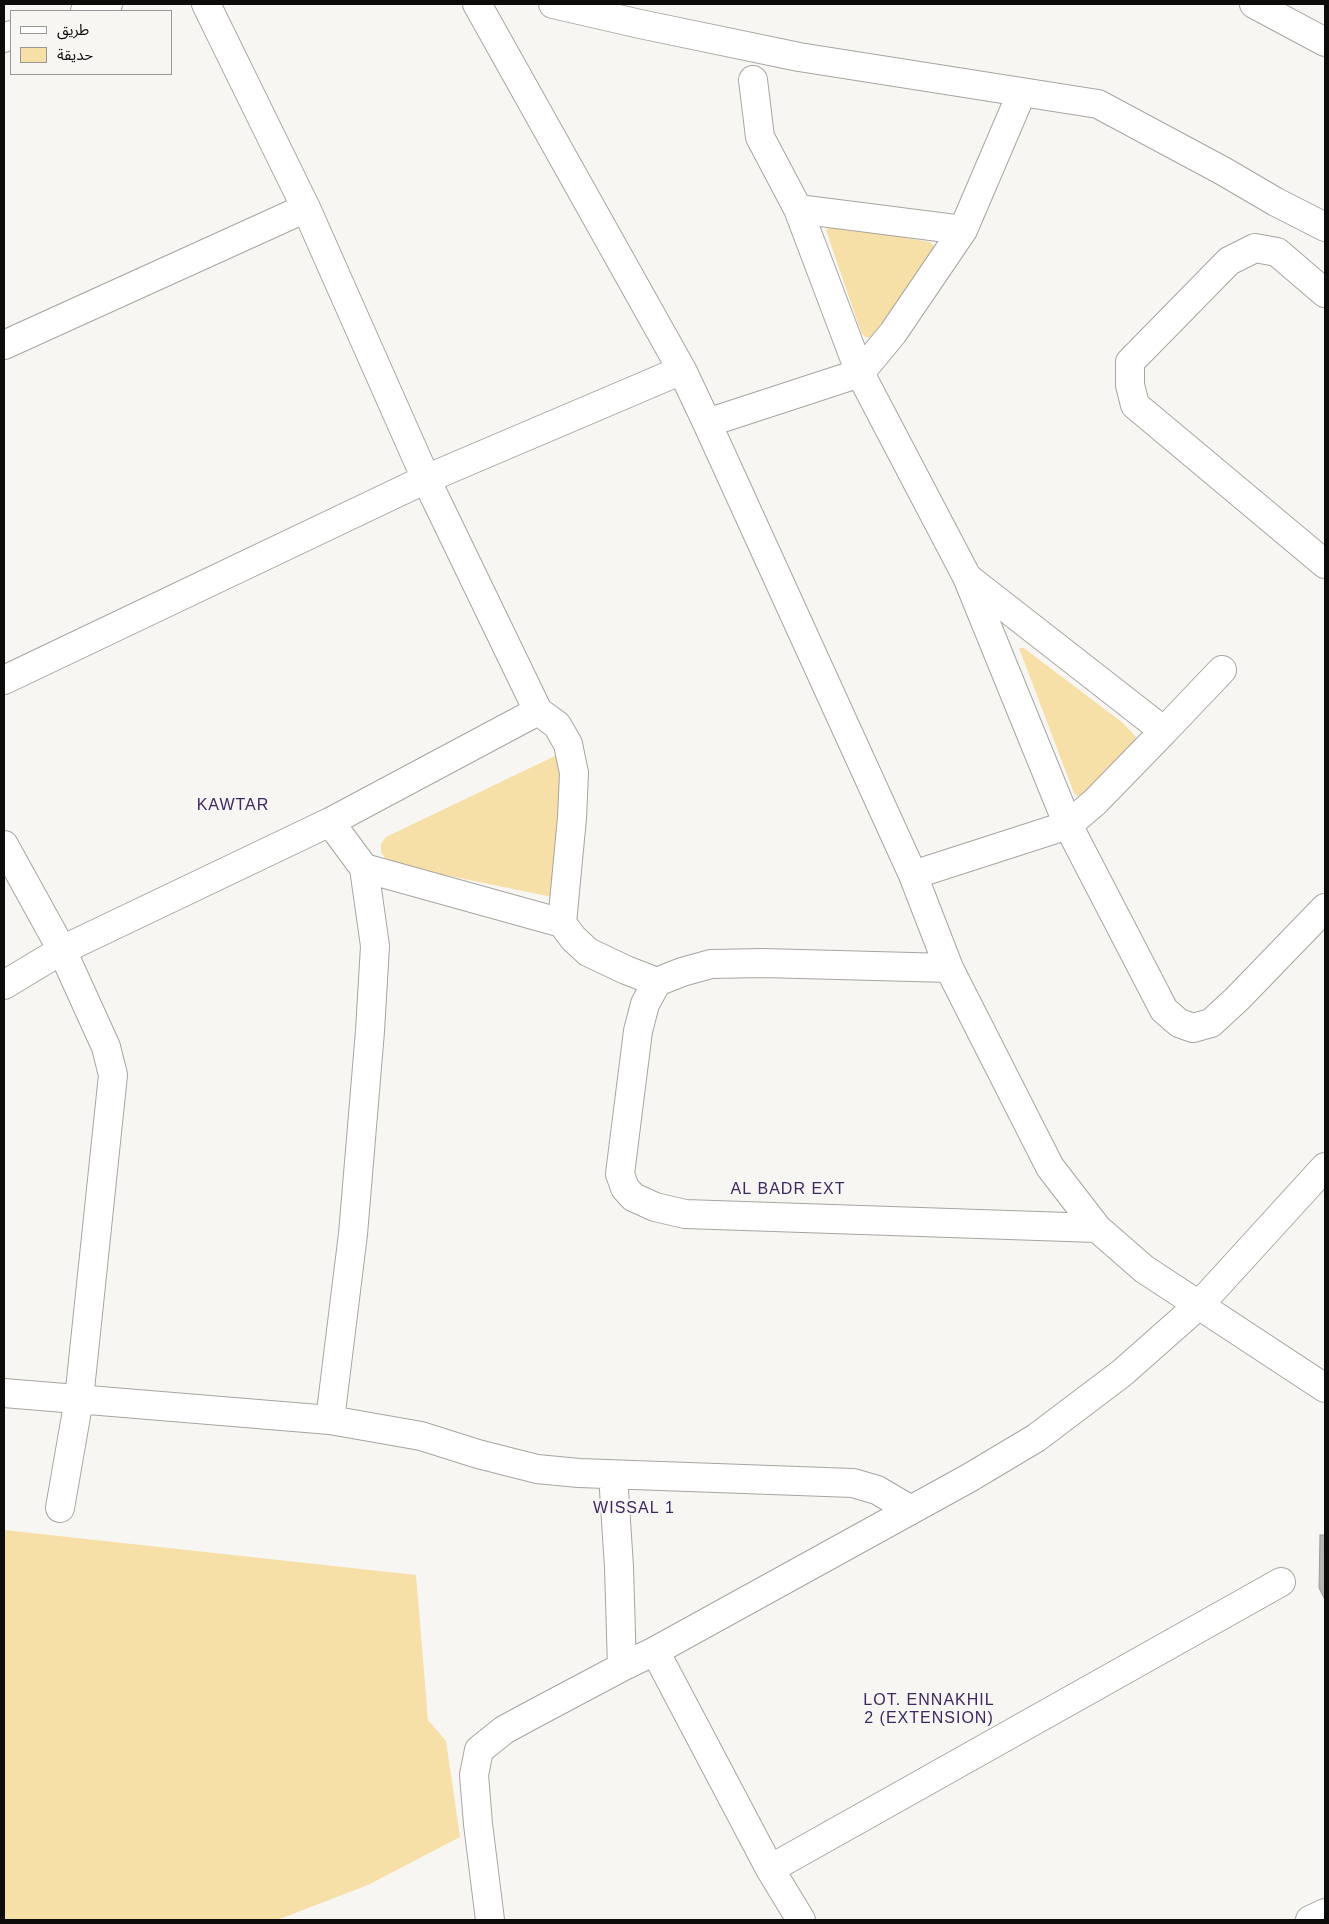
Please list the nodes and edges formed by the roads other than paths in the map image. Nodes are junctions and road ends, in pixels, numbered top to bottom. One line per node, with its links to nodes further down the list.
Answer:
1 (108, 4): 6 (street)
2 (206, 4): 11 (street)
3 (477, 4): 17 (street)
4 (553, 4): 10 (street)
5 (1254, 4): 7 (street)
6 (88, 10)
7 (1292, 11): 8 (street)
8 (1325, 42)
9 (753, 80): 12 (street)
10 (1022, 92): 13 (street); 14 (street)
11 (306, 208): 16 (street); 20 (street)
12 (798, 209): 14 (street); 18 (street)
13 (1325, 226)
14 (963, 230): 18 (street)
15 (1325, 293): 21 (street)
16 (4, 345)
17 (682, 370): 19 (street); 20 (street)
18 (860, 373): 19 (street); 22 (street)
19 (708, 423): 31 (street)
20 (426, 479): 24 (street); 25 (street)
21 (1325, 564)
22 (967, 577): 26 (street); 28 (street)
23 (1222, 670): 26 (street)
24 (4, 680)
25 (538, 711): 27 (street); 33 (street)
26 (1164, 731): 28 (street)
27 (330, 822): 30 (street); 34 (street)
28 (1068, 825): 31 (street); 32 (street)
29 (4, 845): 34 (street)
30 (364, 868): 33 (street); 44 (street)
31 (913, 875): 35 (street)
32 (1325, 908)
33 (562, 922): 36 (street)
34 (62, 950): 37 (street); 43 (street)
35 (949, 968): 36 (street); 39 (street)
36 (657, 982): 39 (street)
37 (4, 984)
38 (1325, 1167): 40 (street)
39 (1097, 1228): 40 (street)
40 (1200, 1304): 41 (street); 47 (street)
41 (1325, 1388)
42 (4, 1393): 43 (street)
43 (79, 1399): 44 (street); 46 (street)
44 (330, 1420): 45 (street)
45 (613, 1474): 47 (street); 50 (street)
46 (60, 1508)
47 (911, 1510): 49 (street)
48 (1281, 1582): 51 (street)
49 (656, 1651): 50 (street); 51 (street)
50 (622, 1667): 53 (street)
51 (770, 1869): 54 (street)
52 (1325, 1912): 55 (street)
53 (490, 1920)
54 (801, 1920)
55 (1310, 1920)

